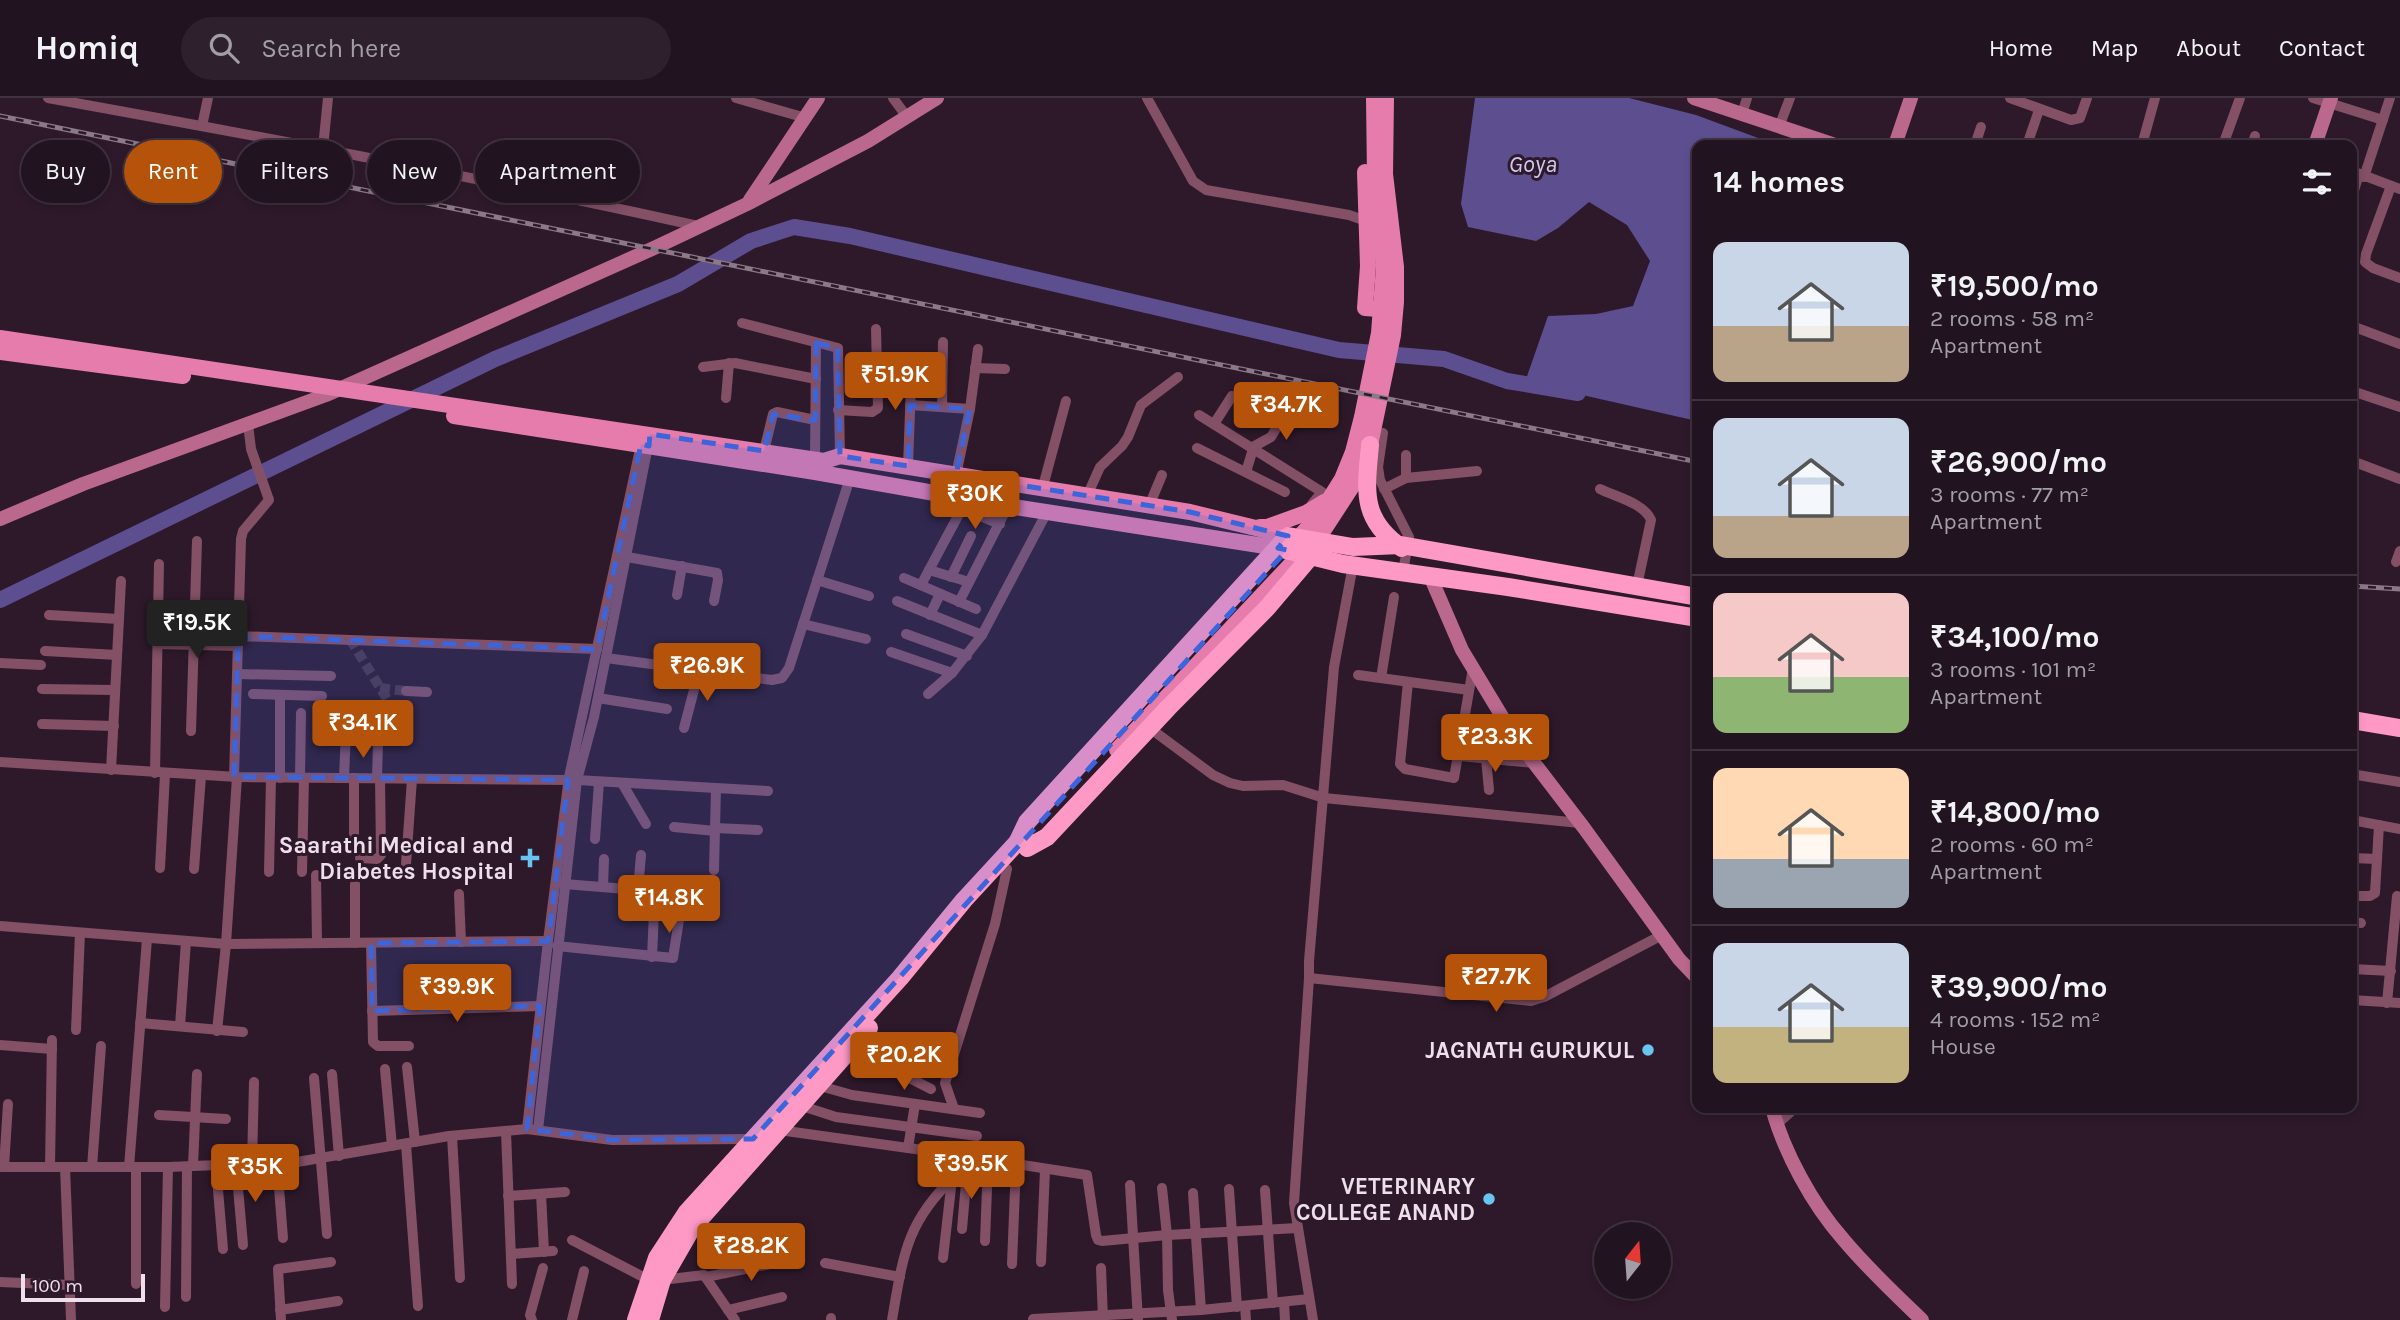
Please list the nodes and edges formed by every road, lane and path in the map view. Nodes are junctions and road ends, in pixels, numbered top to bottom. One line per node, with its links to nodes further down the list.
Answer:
1 (48, 98): 29 (street)
2 (208, 98): 29 (street)
3 (328, 98): 33 (street)
4 (736, 98): 27 (street)
5 (818, 98): 27 (street)
6 (893, 98): 26 (street)
7 (1147, 98): 45 (street)
8 (1366, 98): 45 (main road)
9 (1374, 98): 47 (main road)
10 (1386, 98): 47 (main road)
11 (1393, 98): 45 (main road)
12 (1694, 98): 25 (street)
13 (1747, 98): 25 (street)
14 (1790, 98): 30 (street)
15 (1911, 98): 35 (street)
16 (2010, 98): 24 (street)
17 (2087, 98): 24 (street)
18 (2155, 98): 38 (street)
19 (2240, 98): 39 (street)
20 (2313, 98): 23 (street)
21 (2390, 98): 28 (street)
22 (931, 100): 26 (street)
23 (2330, 101): 28 (street); 40 (street)
24 (2039, 110): 37 (street)
25 (1742, 114): 30 (street)
26 (907, 117): 44 (street)
27 (806, 118): 44 (street)
28 (2383, 120): 42 (street)
29 (202, 126): 32 (street)
30 (1779, 127): 34 (street)
31 (1981, 127): 36 (street)
32 (279, 140)
33 (324, 140)
34 (1819, 140)
35 (1897, 140)
36 (1977, 140)
37 (2029, 140)
38 (2143, 140)
39 (2226, 140)
40 (2317, 140)
41 (353, 154): 46 (street)
42 (2358, 174): 43 (street)
43 (2396, 187): 48 (street)
44 (747, 204): 46 (street)
45 (1366, 216)
46 (699, 226): 65 (street)
47 (1390, 267): 82 (main road); 102 (main road)
48 (2400, 278)
49 (742, 323): 54 (street)
50 (2357, 328): 55 (street)
51 (876, 329): 76 (street)
52 (0, 338): 65 (main road)
53 (943, 342): 73 (street)
54 (816, 343): 64 (street); 76 (street)
55 (2400, 344)
56 (978, 349): 61 (street)
57 (0, 352): 65 (main road)
58 (912, 358): 72 (street)
59 (729, 363): 60 (street); 64 (street); 69 (street)
60 (703, 367)
61 (975, 368): 62 (street); 75 (street)
62 (1005, 369)
63 (1178, 377): 101 (street)
64 (816, 379): 78 (street)
65 (333, 392): 79 (street); 81 (main road)
66 (2357, 393): 74 (street)
67 (2400, 393): 74 (street)
68 (1232, 396): 80 (street)
69 (726, 398)
70 (1066, 401): 99 (street)
71 (1291, 404): 84 (street)
72 (910, 405): 73 (street); 89 (street)
73 (942, 407): 75 (street)
74 (2398, 407)
75 (970, 409): 92 (street)
76 (838, 410): 87 (street)
77 (1199, 415): 80 (street)
78 (816, 420): 85 (street); 87 (street)
79 (248, 424): 107 (street); 150 (street)
80 (1214, 424): 84 (street)
81 (646, 439): 85 (main road); 94 (main road); 115 (street); 153 (street)
82 (1376, 439): 97 (street); 131 (main road); 140 (highway)
83 (1197, 447): 91 (street)
84 (1252, 448): 91 (street); 111 (street)
85 (764, 451): 87 (main road)
86 (1406, 455): 95 (street)
87 (827, 459): 89 (main road); 102 (main road)
88 (2357, 463): 96 (street)
89 (908, 466): 92 (main road)
90 (1477, 471): 95 (street)
91 (1246, 472): 100 (street)
92 (956, 475): 99 (main road)
93 (1162, 475): 105 (street)
94 (850, 478): 103 (main road); 127 (street)
95 (1406, 478): 97 (street)
96 (2400, 479)
97 (1384, 489): 113 (street)
98 (1600, 489): 130 (street)
99 (1042, 490): 101 (main road)
100 (1286, 492)
101 (1087, 496): 105 (main road)
102 (1332, 497): 131 (main road)
103 (965, 504): 104 (main road); 108 (street); 121 (street)
104 (1008, 506): 106 (main road); 108 (street)
105 (1149, 506): 111 (main road)
106 (1046, 512): 111 (main road); 148 (street)
107 (0, 519)
108 (1000, 524): 128 (street)
109 (971, 536): 124 (street)
110 (197, 541): 152 (street)
111 (1283, 542): 112 (highway); 116 (highway); 227 (highway)
112 (1323, 542): 113 (highway); 116 (highway)
113 (1409, 546): 122 (street); 130 (highway)
114 (2400, 551): 117 (street)
115 (627, 557): 120 (street); 158 (street)
116 (1310, 557): 119 (highway); 189 (highway)
117 (2396, 562)
118 (159, 564): 151 (street)
119 (1353, 565): 122 (highway); 215 (street)
120 (682, 566): 133 (street); 137 (street)
121 (929, 570): 124 (street); 129 (street)
122 (1403, 572): 123 (highway)
123 (1430, 576): 144 (highway); 161 (street)
124 (951, 577): 128 (street)
125 (904, 579): 129 (street)
126 (121, 580): 145 (street)
127 (817, 580): 134 (street); 146 (street)
128 (969, 582): 139 (street)
129 (921, 586): 132 (street)
130 (1637, 586): 135 (highway)
131 (1260, 589): 224 (main road)
132 (940, 594): 139 (street); 143 (street)
133 (677, 595)
134 (869, 596)
135 (1692, 596)
136 (1394, 597): 167 (street)
137 (714, 601)
138 (897, 601): 143 (street)
139 (959, 602): 141 (street)
140 (1692, 607)
141 (976, 609)
142 (49, 615): 145 (street)
143 (930, 615): 148 (street)
144 (1692, 617)
145 (119, 619): 156 (street)
146 (803, 624): 149 (street); 162 (street)
147 (906, 634): 157 (street)
148 (982, 635): 157 (street)
149 (866, 639)
150 (238, 641): 152 (street); 153 (street); 164 (street)
151 (157, 644): 152 (street); 199 (street)
152 (194, 645): 192 (street)
153 (597, 649): 208 (street)
154 (45, 651): 156 (street)
155 (891, 652): 163 (street)
156 (117, 654): 170 (street)
157 (967, 656): 163 (street)
158 (606, 658): 162 (street); 178 (street)
159 (0, 663): 160 (street)
160 (41, 665)
161 (1473, 667): 171 (street); 197 (street)
162 (699, 670): 188 (street)
163 (952, 673): 175 (street)
164 (237, 674): 166 (street); 202 (street)
165 (1359, 675): 167 (street)
166 (331, 676)
167 (1381, 678): 168 (street)
168 (1408, 682): 171 (street); 194 (street)
169 (42, 689): 170 (street)
170 (115, 690): 187 (street)
171 (1469, 690): 194 (street)
172 (405, 691): 173 (street)
173 (427, 692)
174 (253, 694): 176 (street)
175 (928, 694)
176 (280, 695): 177 (street); 203 (street)
177 (321, 696)
178 (598, 698): 181 (street); 208 (street)
179 (390, 705): 180 (street)
180 (344, 706)
181 (667, 709)
182 (2357, 710): 184 (highway)
183 (302, 713): 204 (street)
184 (2400, 716)
185 (2357, 721): 190 (highway)
186 (42, 724): 187 (street)
187 (114, 726): 198 (street)
188 (684, 728)
189 (1151, 729): 215 (street); 227 (highway)
190 (2400, 729)
191 (346, 730): 205 (street)
192 (191, 731)
193 (378, 743): 206 (street)
194 (1459, 755): 195 (street)
195 (1486, 758): 197 (street); 213 (street)
196 (0, 762): 198 (street)
197 (1534, 763): 217 (street)
198 (111, 770): 199 (street)
199 (160, 774): 201 (street); 234 (street)
200 (2357, 775): 210 (street)
201 (201, 776): 202 (street); 235 (street)
202 (235, 777): 203 (street); 257 (street)
203 (276, 778): 204 (street); 238 (street)
204 (302, 778): 205 (street); 239 (street)
205 (349, 778): 206 (street); 226 (street)
206 (379, 778): 207 (street); 229 (street)
207 (412, 779): 208 (street); 233 (street)
208 (573, 780): 209 (street); 242 (street); 261 (street)
209 (599, 782): 211 (street); 225 (street)
210 (2400, 782)
211 (622, 783): 212 (street); 218 (street)
212 (716, 788): 214 (street); 221 (street)
213 (1489, 790)
214 (768, 791)
215 (1324, 798): 217 (street); 266 (street)
216 (2357, 821): 219 (street)
217 (1580, 823): 253 (street)
218 (646, 824)
219 (2379, 825): 222 (street); 232 (street)
220 (674, 827): 221 (street)
221 (715, 829): 223 (street); 237 (street)
222 (2400, 829)
223 (758, 830)
224 (1037, 830): 227 (highway)
225 (595, 839)
226 (322, 846)
227 (1022, 846): 236 (highway); 305 (highway)
228 (641, 855): 244 (street)
229 (360, 858)
230 (2357, 858): 232 (street)
231 (604, 859): 243 (street)
232 (2377, 859): 247 (street)
233 (406, 864)
234 (160, 868)
235 (194, 869)
236 (1007, 869): 287 (highway); 288 (street)
237 (714, 870)
238 (269, 872)
239 (302, 872)
240 (316, 875): 258 (street)
241 (355, 884): 259 (street)
242 (564, 884): 243 (street); 261 (street)
243 (603, 887): 244 (street)
244 (638, 890): 245 (street)
245 (664, 892)
246 (459, 894): 256 (street)
247 (2357, 896)
248 (2396, 896): 264 (street)
249 (654, 912): 262 (street)
250 (679, 920): 262 (street)
251 (0, 926): 252 (street)
252 (80, 933): 254 (street); 274 (street)
253 (1662, 934): 265 (street); 266 (street)
254 (147, 939): 255 (street); 272 (street)
255 (187, 941): 257 (street); 273 (street)
256 (461, 942): 260 (street); 261 (street)
257 (226, 943): 258 (street); 275 (street)
258 (317, 943): 259 (street)
259 (355, 943): 260 (street)
260 (371, 943): 271 (street)
261 (552, 944): 262 (street); 270 (street); 300 (street)
262 (652, 957)
263 (2357, 969): 264 (street)
264 (2391, 971): 268 (street)
265 (1692, 972)
266 (1310, 978): 336 (street)
267 (2357, 1000): 268 (street)
268 (2387, 1003): 269 (street)
269 (2400, 1003)
270 (540, 1006): 271 (street); 300 (street)
271 (372, 1011): 279 (street)
272 (140, 1023): 273 (street); 323 (street)
273 (180, 1026): 275 (street)
274 (76, 1030)
275 (217, 1031): 276 (street)
276 (243, 1032)
277 (0, 1045): 320 (street)
278 (101, 1045): 322 (street)
279 (409, 1046)
280 (407, 1067): 306 (street)
281 (890, 1068): 289 (street)
282 (385, 1069): 307 (street)
283 (197, 1074): 297 (street)
284 (332, 1074): 309 (street)
285 (314, 1078): 311 (street)
286 (254, 1082): 315 (street)
287 (820, 1086): 291 (street); 292 (highway)
288 (945, 1087): 289 (street); 293 (street)
289 (931, 1089): 291 (street)
290 (8, 1104): 319 (street)
291 (919, 1104): 293 (street); 299 (street)
292 (802, 1106): 299 (street); 301 (highway)
293 (954, 1109): 294 (street)
294 (980, 1113)
295 (1774, 1113): 394 (street)
296 (159, 1115): 297 (street)
297 (194, 1117): 298 (street); 325 (street)
298 (226, 1119)
299 (910, 1127): 304 (street); 308 (street)
300 (532, 1130): 302 (street); 305 (street)
301 (779, 1130): 308 (street); 362 (highway)
302 (506, 1132): 303 (street); 335 (street)
303 (452, 1136): 306 (street); 361 (street)
304 (977, 1136)
305 (752, 1139): 362 (highway)
306 (411, 1143): 307 (street); 373 (street)
307 (392, 1146): 309 (street)
308 (908, 1148): 310 (street)
309 (339, 1156): 311 (street)
310 (956, 1159): 312 (street); 327 (street)
311 (321, 1160): 314 (street); 341 (street)
312 (968, 1160): 313 (street); 337 (street)
313 (988, 1162): 316 (street); 346 (street)
314 (276, 1163): 315 (street); 344 (street)
315 (252, 1164): 317 (street)
316 (1016, 1164): 326 (street); 355 (street)
317 (236, 1165): 318 (street); 347 (street)
318 (216, 1166): 325 (street); 348 (street)
319 (2, 1167): 320 (street)
320 (50, 1167): 321 (street)
321 (65, 1167): 322 (street); 366 (street)
322 (92, 1167): 323 (street)
323 (133, 1167): 324 (street); 364 (street)
324 (168, 1167): 325 (street); 374 (street)
325 (190, 1167): 367 (street)
326 (1045, 1170): 343 (street); 353 (street)
327 (953, 1179): 350 (street); 360 (street)
328 (1130, 1185): 343 (street)
329 (1162, 1188): 342 (street)
330 (1229, 1189): 339 (street)
331 (1265, 1190): 338 (street)
332 (565, 1192): 334 (street)
333 (1193, 1193): 340 (street)
334 (541, 1194): 335 (street); 349 (street)
335 (508, 1196): 349 (street)
336 (1298, 1228): 338 (street); 369 (street)
337 (962, 1229)
338 (1268, 1230): 339 (street); 372 (street)
339 (1231, 1231): 340 (street); 375 (street)
340 (1196, 1233): 342 (street); 377 (street)
341 (327, 1234)
342 (1167, 1235): 343 (street); 380 (street)
343 (1134, 1237): 379 (street)
344 (283, 1238)
345 (572, 1240): 362 (street)
346 (985, 1241)
347 (243, 1245)
348 (223, 1249)
349 (511, 1254): 365 (street)
350 (943, 1258)
351 (789, 1260): 359 (street)
352 (331, 1262): 378 (street)
353 (1041, 1262)
354 (825, 1263): 360 (street)
355 (1012, 1264)
356 (543, 1268): 385 (street)
357 (1101, 1268): 381 (street)
358 (584, 1271): 386 (street)
359 (706, 1277): 362 (street); 376 (street)
360 (900, 1277): 390 (street)
361 (460, 1278)
362 (655, 1280): 387 (highway); 388 (highway)
363 (0, 1282): 366 (street)
364 (136, 1284)
365 (512, 1284)
366 (70, 1285): 384 (street)
367 (186, 1297)
368 (782, 1297): 376 (street)
369 (1309, 1299): 371 (street); 393 (street)
370 (338, 1301): 378 (street)
371 (1284, 1302): 372 (street); 392 (street)
372 (1273, 1303): 375 (street)
373 (418, 1306)
374 (165, 1307)
375 (1241, 1307): 377 (street); 391 (street)
376 (729, 1310): 389 (street)
377 (1207, 1313): 380 (street)
378 (280, 1315)
379 (1138, 1316): 380 (street); 381 (street)
380 (1172, 1316)
381 (1103, 1317): 382 (street)
382 (1065, 1318): 383 (street)
383 (1033, 1319)
384 (71, 1320)
385 (532, 1320)
386 (572, 1320)
387 (636, 1320)
388 (650, 1320)
389 (735, 1320)
390 (892, 1320)
391 (1246, 1320)
392 (1285, 1320)
393 (1313, 1320)
394 (1922, 1320)

